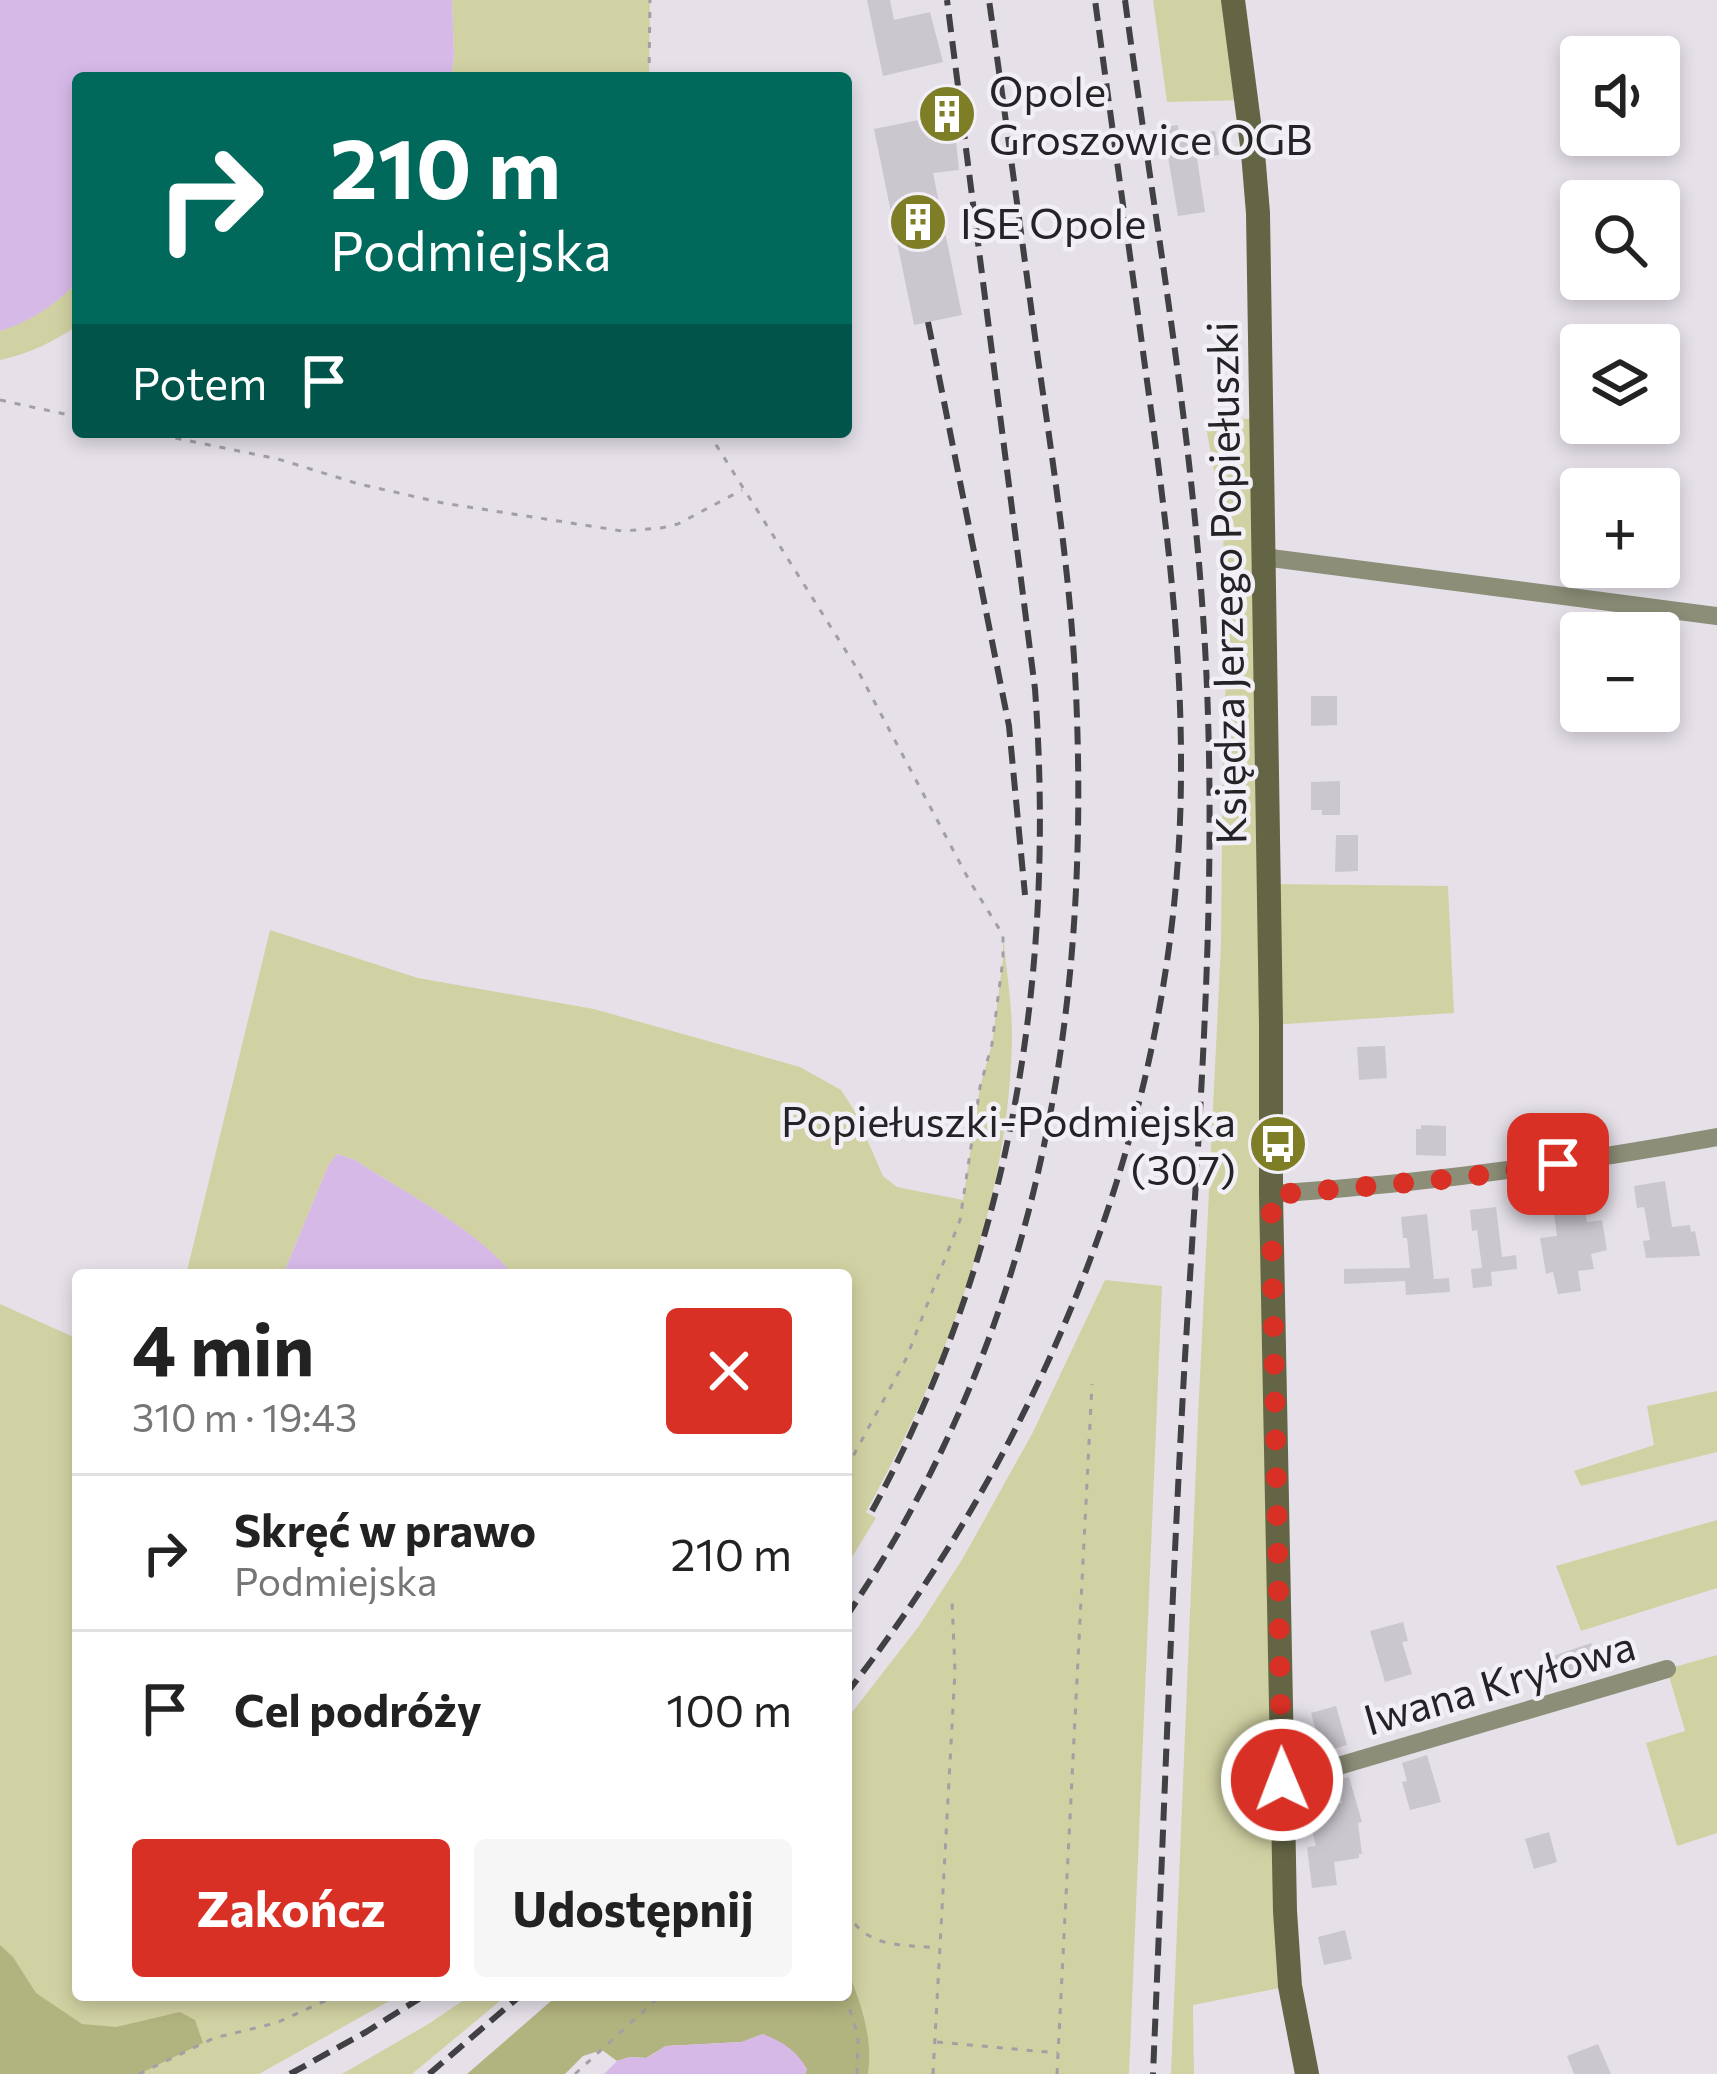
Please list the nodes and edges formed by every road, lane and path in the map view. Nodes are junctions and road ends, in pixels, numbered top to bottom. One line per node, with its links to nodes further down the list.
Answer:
1 (650, 0): 3 (path)
2 (1234, 0): 9 (main road, Księdza Jerzego Popiełuszki)
3 (649, 72)
4 (0, 400): 5 (path)
5 (72, 416)
6 (175, 438): 8 (path)
7 (711, 438): 8 (path)
8 (742, 490): 14 (path)
9 (1263, 556): 10 (street); 12 (main road, Księdza Jerzego Popiełuszki)
10 (1717, 616)
11 (1717, 1137): 12 (street)
12 (1271, 1195): 17 (main road, Księdza Jerzego Popiełuszki)
13 (1092, 1384): 24 (path)
14 (852, 1458)
15 (952, 1600): 19 (path)
16 (1666, 1669): 17 (street, Iwana Kryłowa)
17 (1282, 1780): 30 (main road, Księdza Jerzego Popiełuszki)
18 (852, 1922): 19 (path)
19 (940, 1948): 23 (path)
20 (325, 2001): 25 (path)
21 (655, 2001): 26 (path)
22 (847, 2001): 27 (path)
23 (935, 2042): 24 (path); 28 (path)
24 (1058, 2053): 29 (path)
25 (139, 2074)
26 (575, 2074)
27 (857, 2074)
28 (933, 2074)
29 (1057, 2074)
30 (1307, 2074)

